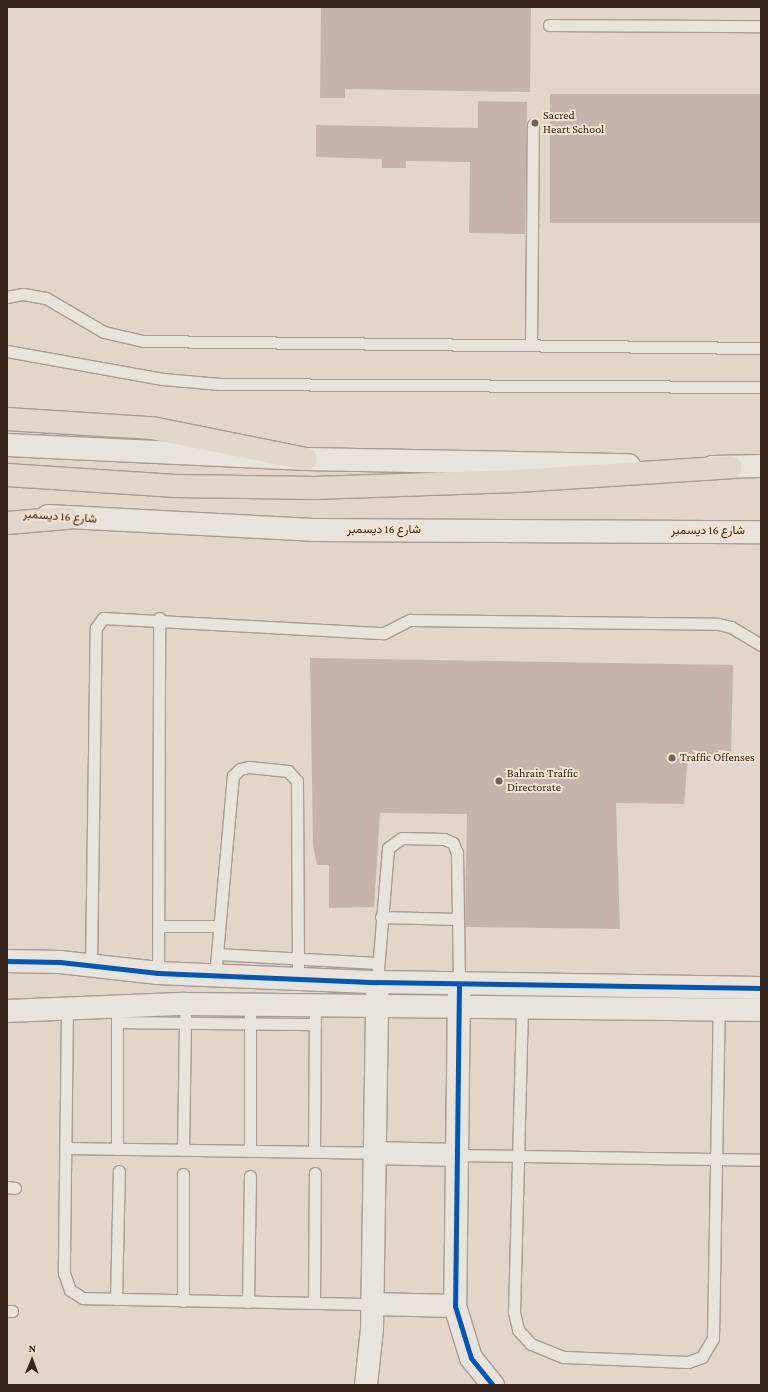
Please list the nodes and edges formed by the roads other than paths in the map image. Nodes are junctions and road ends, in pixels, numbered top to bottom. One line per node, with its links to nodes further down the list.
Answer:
1 (548, 25): 2 (lane)
2 (761, 26)
3 (533, 125): 5 (lane)
4 (7, 297): 5 (lane)
5 (531, 345): 6 (lane)
6 (761, 348)
7 (7, 350): 8 (lane)
8 (761, 387)
9 (7, 419): 11 (main road)
10 (7, 445): 11 (street)
11 (306, 459): 13 (street)
12 (761, 466): 13 (street)
13 (731, 467): 14 (main road)
14 (7, 475)
15 (7, 513): 16 (street, شارع 16 ديسمبر)
16 (67, 518): 17 (main road); 18 (street, شارع 16 ديسمبر)
17 (7, 523)
18 (761, 532)
19 (159, 618): 20 (lane); 23 (lane); 27 (lane)
20 (761, 645)
21 (381, 917): 22 (lane); 22 (lane); 30 (lane)
22 (458, 919): 32 (lane)
23 (158, 926): 24 (lane); 29 (lane)
24 (219, 926): 25 (lane); 28 (lane)
25 (217, 954): 28 (lane); 31 (lane)
26 (9, 966): 27 (street)
27 (90, 966): 29 (street)
28 (298, 968): 30 (street); 31 (street)
29 (158, 973): 31 (street)
30 (377, 973): 32 (street); 36 (street)
31 (215, 976): 35 (street)
32 (459, 984): 33 (street); 38 (street)
33 (622, 986): 34 (street); 40 (street)
34 (761, 988)
35 (213, 1004): 44 (street); 45 (street)
36 (376, 1007): 38 (street); 47 (street); 53 (street)
37 (8, 1008): 41 (street)
38 (459, 1008): 39 (street); 54 (street)
39 (522, 1008): 40 (street); 55 (lane)
40 (621, 1009): 42 (street)
41 (67, 1010): 46 (street); 48 (lane)
42 (719, 1010): 43 (street); 56 (lane)
43 (761, 1010)
44 (185, 1013): 45 (lane); 46 (street); 50 (lane)
45 (250, 1014): 47 (street); 51 (lane)
46 (117, 1015): 49 (lane)
47 (315, 1015): 52 (lane)
48 (66, 1148): 49 (lane); 62 (lane)
49 (117, 1149): 50 (lane)
50 (183, 1150): 51 (lane)
51 (250, 1151): 52 (lane)
52 (314, 1152): 53 (lane)
53 (374, 1153): 54 (street); 66 (street)
54 (458, 1155): 55 (lane); 67 (street)
55 (520, 1156): 56 (lane); 56 (lane)
56 (717, 1159): 57 (lane)
57 (761, 1160)
58 (119, 1171): 62 (lane)
59 (315, 1173): 65 (lane)
60 (183, 1174): 63 (lane)
61 (250, 1176): 64 (lane)
62 (116, 1299): 63 (lane)
63 (183, 1301): 64 (lane)
64 (248, 1302): 65 (lane)
65 (314, 1303): 66 (lane)
66 (372, 1304): 67 (street); 68 (street)
67 (455, 1306): 69 (street)
68 (366, 1385)
69 (493, 1385)

